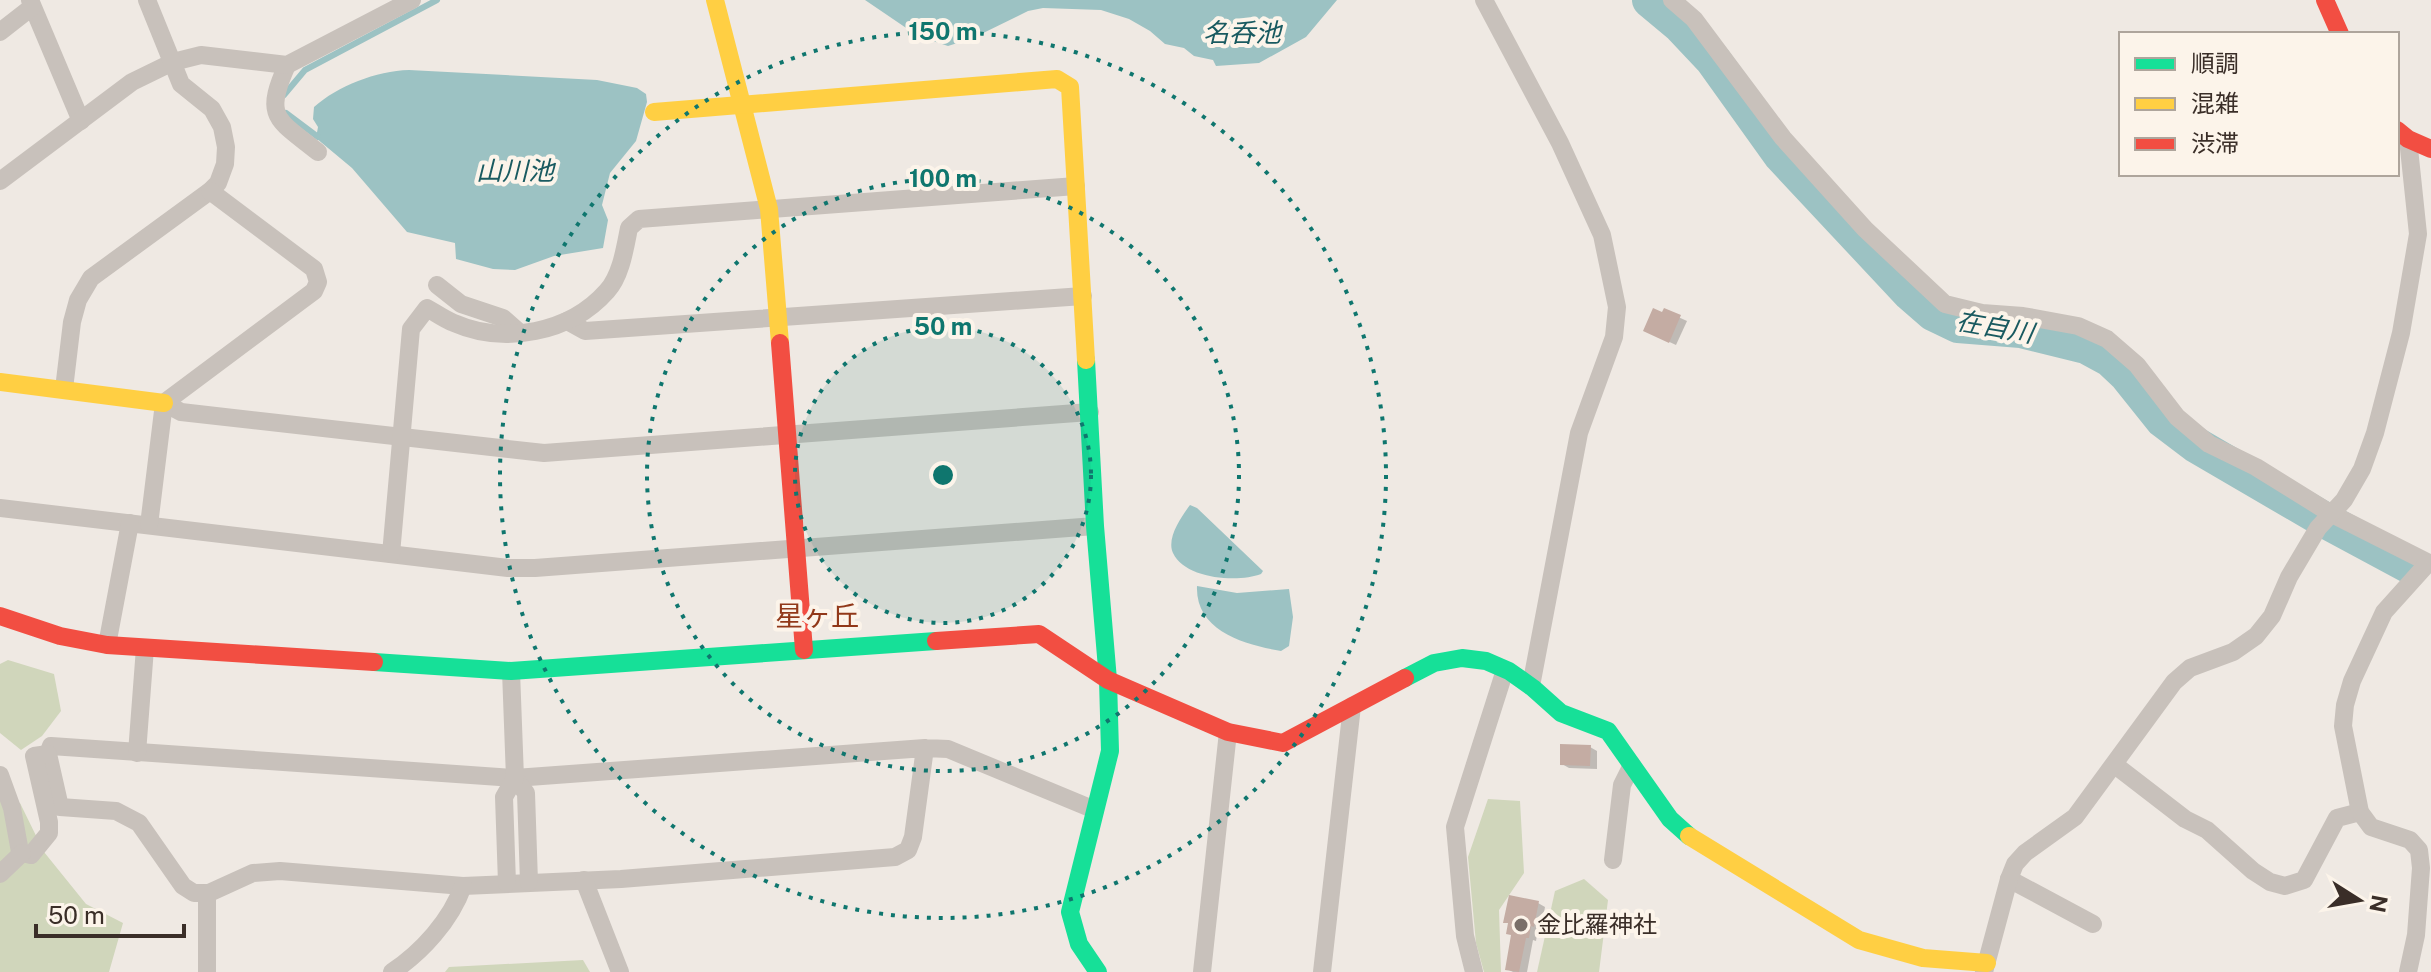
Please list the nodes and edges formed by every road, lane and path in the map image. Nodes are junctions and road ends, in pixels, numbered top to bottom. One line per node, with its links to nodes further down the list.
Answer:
1 (147, 0): 10 (street)
2 (412, 0): 11 (street)
3 (715, 0): 12 (street)
4 (1484, 0): 48 (street)
5 (1672, 0): 35 (street)
6 (2325, 0): 9 (street)
7 (31, 4): 8 (street); 14 (street)
8 (0, 32)
9 (2339, 32)
10 (173, 62): 11 (street); 14 (street); 20 (street)
11 (287, 65): 17 (street)
12 (744, 104): 13 (street); 19 (street); 21 (street)
13 (654, 112)
14 (81, 121): 18 (street)
15 (2402, 134): 16 (street); 22 (street)
16 (2431, 149)
17 (318, 152)
18 (0, 181)
19 (1076, 186): 21 (street); 24 (street)
20 (210, 191): 29 (street); 30 (street)
21 (769, 209): 25 (street); 26 (street)
22 (2422, 266): 35 (street)
23 (437, 285): 27 (street)
24 (1083, 296): 25 (street); 31 (street)
25 (779, 318): 26 (street); 32 (street)
26 (567, 321): 27 (street)
27 (520, 333): 33 (street)
28 (0, 382): 29 (street)
29 (64, 389): 30 (street)
30 (164, 403): 33 (street); 36 (street)
31 (1090, 412): 32 (street); 37 (street)
32 (788, 433): 33 (street); 38 (street)
33 (402, 436): 39 (street)
34 (0, 508): 36 (street)
35 (2330, 513): 40 (street); 55 (street)
36 (139, 524): 39 (street); 42 (street)
37 (1095, 526): 38 (street); 47 (street)
38 (796, 549): 39 (street); 44 (street)
39 (391, 554)
40 (2430, 564): 59 (street)
41 (0, 616): 42 (street)
42 (107, 645): 43 (street)
43 (145, 648): 46 (street); 52 (street)
44 (804, 650): 46 (street); 47 (street)
45 (1505, 670): 48 (street); 49 (street); 77 (street)
46 (511, 671): 57 (street)
47 (1108, 680): 50 (street); 58 (street)
48 (1531, 686): 54 (street)
49 (1352, 706): 50 (street); 76 (street)
50 (1228, 732): 75 (street)
51 (925, 748): 57 (street); 58 (street); 64 (street)
52 (137, 753): 53 (street); 57 (street)
53 (48, 754): 60 (street); 68 (street)
54 (1632, 765): 61 (street); 70 (street)
55 (2115, 765): 59 (street); 63 (street)
56 (0, 775): 60 (street)
57 (515, 778): 65 (street); 66 (street)
58 (1095, 810): 74 (street)
59 (2360, 812): 78 (street)
60 (22, 853): 62 (street)
61 (1613, 860)
62 (0, 874)
63 (2009, 879): 69 (street); 70 (street)
64 (584, 880): 65 (street); 73 (street)
65 (529, 882): 66 (street)
66 (507, 883): 67 (street)
67 (463, 886): 68 (street); 72 (street)
68 (207, 893): 71 (street)
69 (2093, 924)
70 (1985, 967)
71 (207, 972)
72 (392, 972)
73 (620, 972)
74 (1098, 972)
75 (1202, 972)
76 (1322, 972)
77 (1474, 972)
78 (2408, 972)

